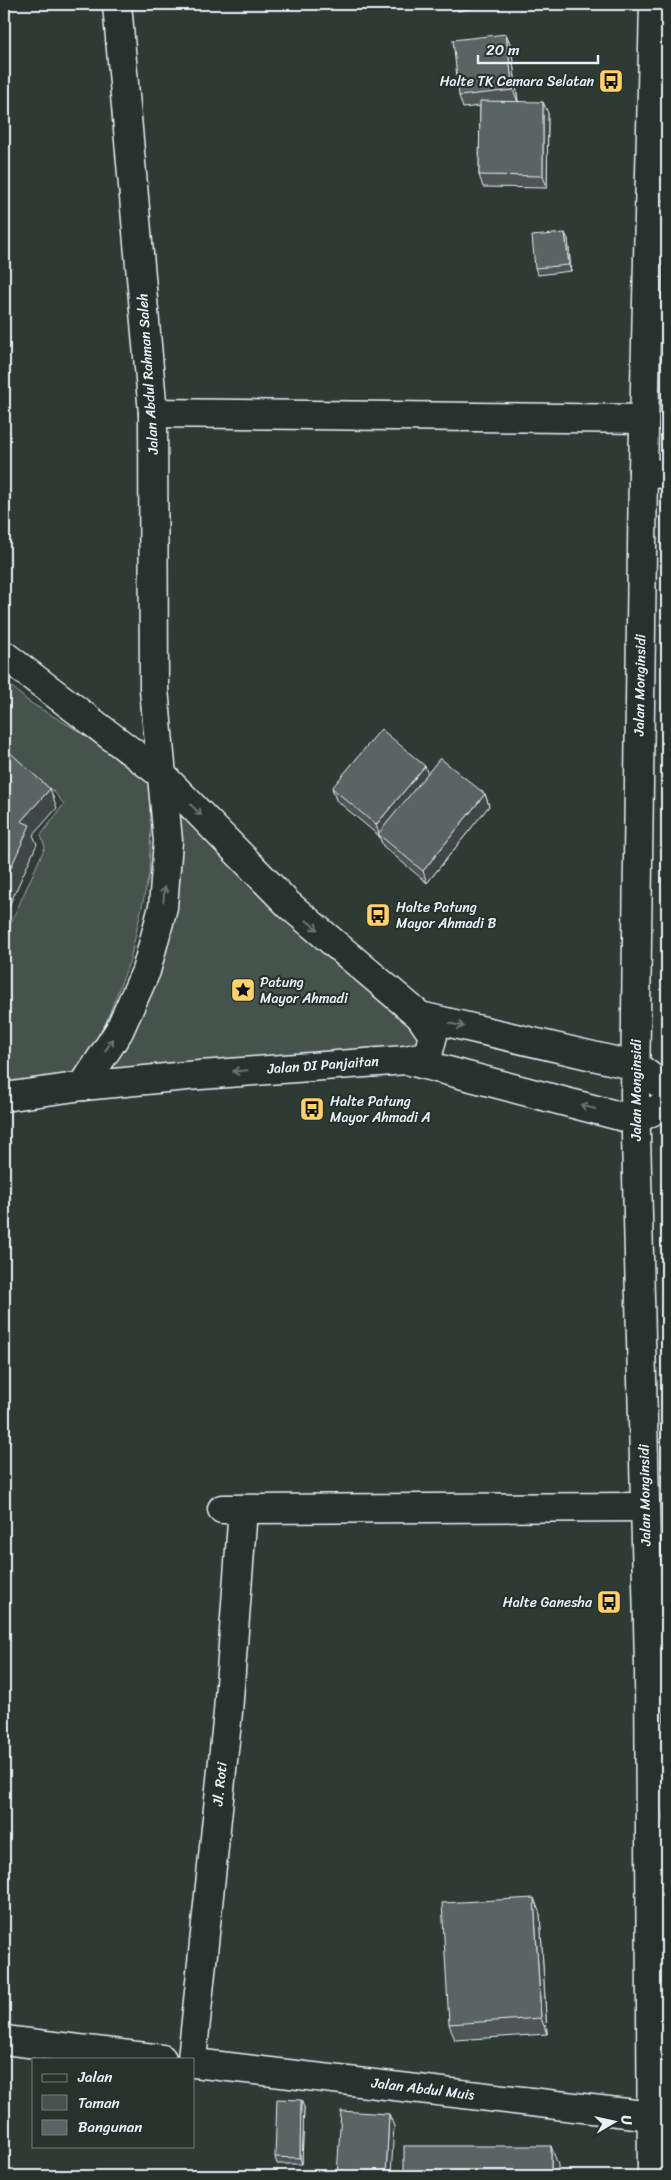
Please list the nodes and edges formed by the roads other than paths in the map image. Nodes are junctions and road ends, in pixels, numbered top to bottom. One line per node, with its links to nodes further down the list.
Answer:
1 (117, 4): 3 (main road, Jalan Abdul Rahman Saleh)
2 (654, 4): 4 (main road, Jalan Monginsidi)
3 (153, 413): 4 (main road); 7 (main road, Jalan Abdul Rahman Saleh)
4 (644, 420): 5 (main road, Jalan Monginsidi)
5 (655, 473): 10 (main road, Jalan Monginsidi)
6 (4, 655): 7 (main road)
7 (162, 775): 8 (main road, one-way to 8); 11 (main road, Jalan Abdul Rahman Saleh, one-way to 7)
8 (420, 1016): 9 (main road); 10 (main road, one-way to 10)
9 (406, 1060): 11 (main road, Jalan DI Panjaitan, one-way to 11); 15 (main road, Jalan DI Panjaitan, one-way to 9)
10 (636, 1066): 12 (main road); 15 (main road, Jalan Monginsidi)
11 (82, 1086): 13 (main road, Jalan DI Panjaitan)
12 (667, 1089)
13 (4, 1097)
14 (667, 1104): 15 (main road)
15 (635, 1120): 16 (main road, Jalan Monginsidi)
16 (645, 1508): 19 (main road, Jl. Roti); 21 (main road, Jalan Monginsidi)
17 (4, 2040): 18 (main road)
18 (154, 2058)
19 (192, 2058)
20 (195, 2062): 21 (main road, Jalan Abdul Muis)
21 (652, 2116): 22 (main road, Jalan Monginsidi)
22 (652, 2176)

